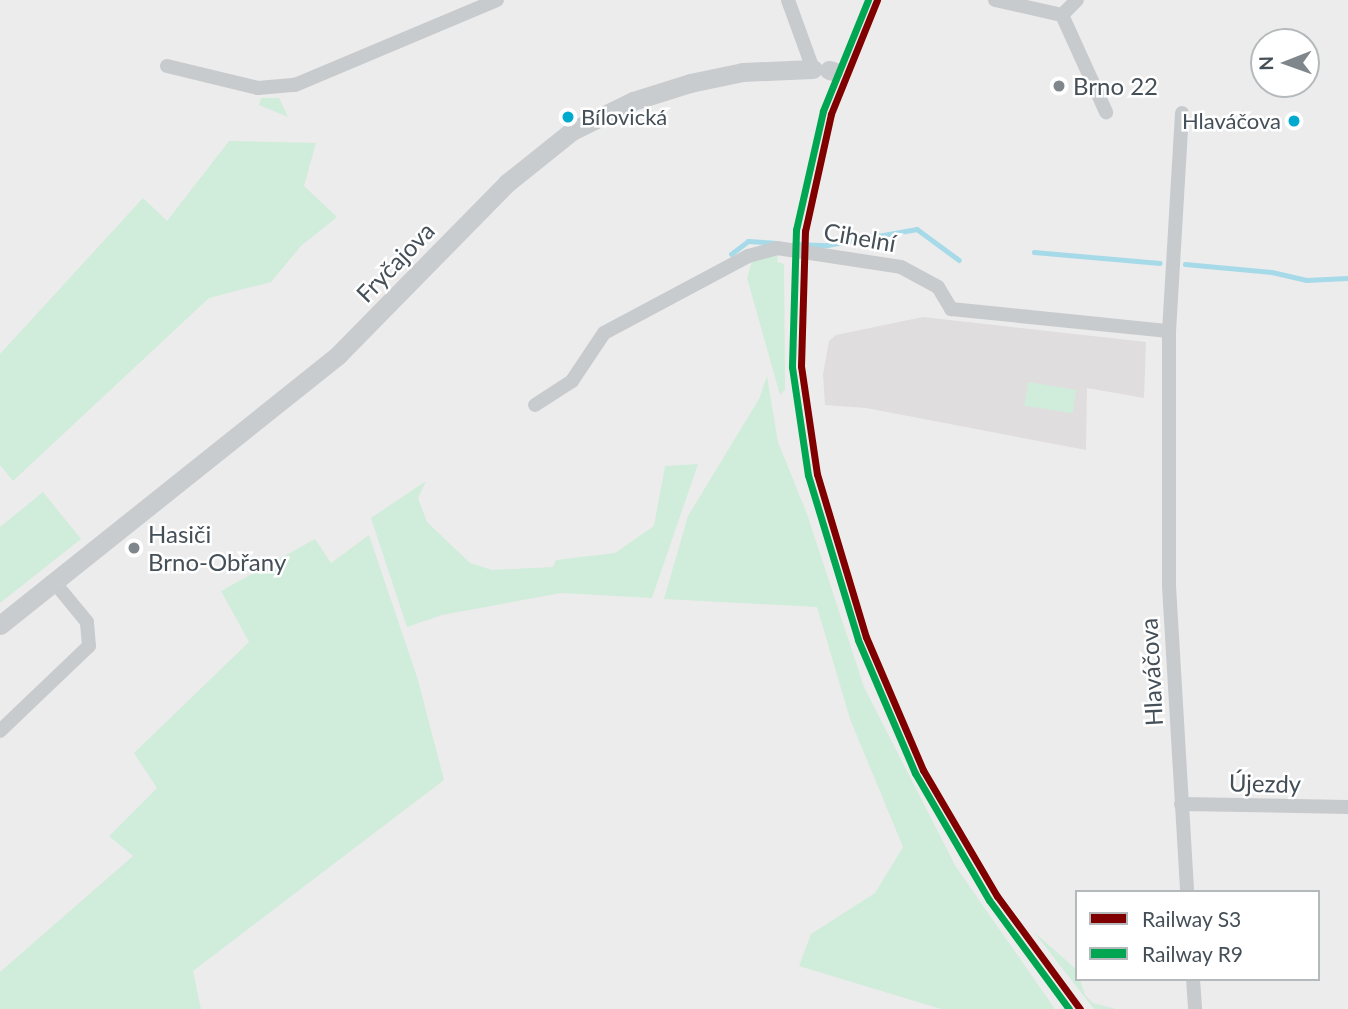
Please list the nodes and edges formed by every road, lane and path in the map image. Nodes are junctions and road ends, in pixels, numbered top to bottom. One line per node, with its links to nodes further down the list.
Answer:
1 (497, 0): 6 (street)
2 (788, 0): 7 (street)
3 (995, 0): 5 (street)
4 (1077, 0): 5 (street)
5 (1062, 15): 8 (street)
6 (167, 66)
7 (825, 70): 12 (main road, Fryčajova)
8 (1106, 112)
9 (1182, 113): 10 (street, Hlaváčova)
10 (1170, 331): 11 (street, Cihelní); 15 (street, Hlaváčova)
11 (535, 405)
12 (55, 583): 13 (main road, Fryčajova); 14 (street)
13 (0, 625)
14 (0, 731)
15 (1181, 804): 16 (street, Újezdy); 17 (street, Hlaváčova)
16 (1348, 807)
17 (1187, 890)
18 (1193, 981): 19 (street)
19 (1195, 1009)

